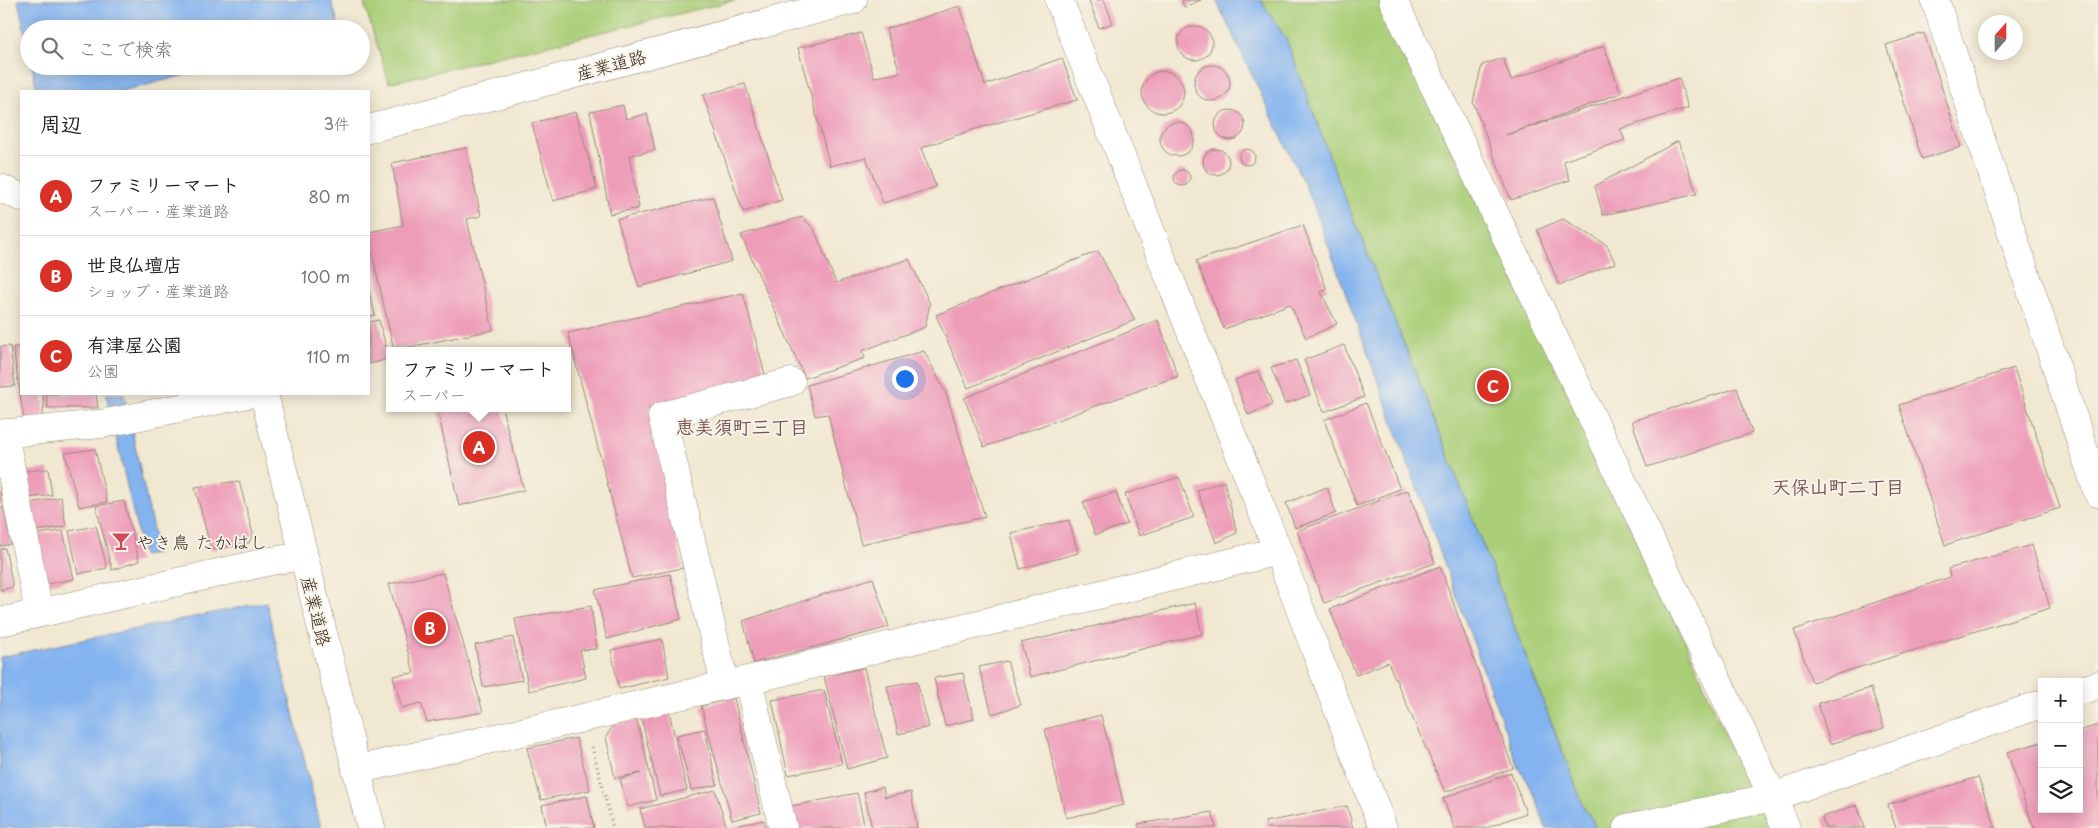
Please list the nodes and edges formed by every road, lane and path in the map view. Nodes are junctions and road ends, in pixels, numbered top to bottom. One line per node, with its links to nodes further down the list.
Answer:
1 (853, 0): 5 (street, 産業道路)
2 (1059, 0): 13 (street)
3 (1393, 0): 23 (street)
4 (1934, 0): 12 (street)
5 (370, 129)
6 (0, 188): 7 (street)
7 (20, 198)
8 (791, 382): 17 (street)
9 (243, 395): 11 (street)
10 (264, 395): 14 (street, 産業道路)
11 (2, 433): 15 (street)
12 (2098, 493)
13 (1278, 551): 17 (street); 27 (street)
14 (304, 556): 15 (street); 22 (street, 産業道路)
15 (39, 613): 16 (street)
16 (0, 622)
17 (737, 683): 21 (street); 26 (street)
18 (2098, 684): 19 (street)
19 (2083, 690)
20 (2038, 705): 23 (street)
21 (584, 718): 22 (street); 25 (path)
22 (356, 770): 24 (street, 産業道路)
23 (1773, 797): 28 (street); 29 (street)
24 (371, 828)
25 (613, 828)
26 (783, 828)
27 (1383, 828)
28 (1627, 828)
29 (1786, 828)

